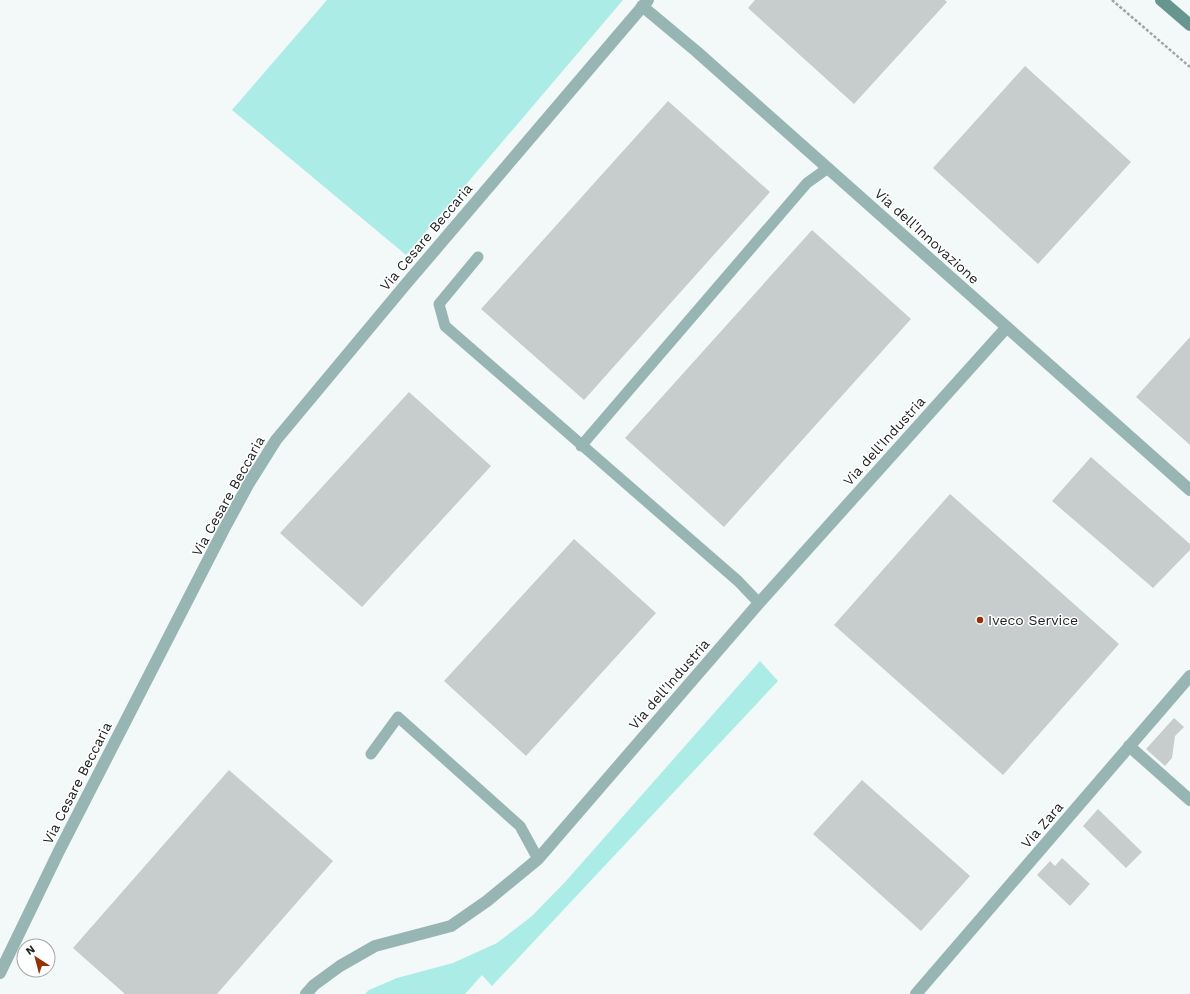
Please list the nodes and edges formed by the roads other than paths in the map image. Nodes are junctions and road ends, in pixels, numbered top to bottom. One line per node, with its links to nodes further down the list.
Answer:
1 (1162, 0): 3 (main road)
2 (645, 3): 4 (street, Via dell'Innovazione); 15 (street, Via Cesare Beccaria)
3 (1190, 25)
4 (828, 168): 6 (street, Via dell'Innovazione); 7 (lane)
5 (478, 257): 7 (lane)
6 (1007, 327): 8 (street, Via dell'Innovazione); 9 (street, Via dell'Industria)
7 (581, 446): 9 (lane)
8 (1190, 490)
9 (759, 603): 14 (street, Via dell'Industria)
10 (1190, 676): 11 (street, Via Zara)
11 (1130, 746): 13 (street); 17 (street, Via Zara)
12 (370, 754): 14 (lane)
13 (1190, 800)
14 (538, 859): 16 (street, Via dell'Industria)
15 (0, 973)
16 (306, 994)
17 (916, 994)

